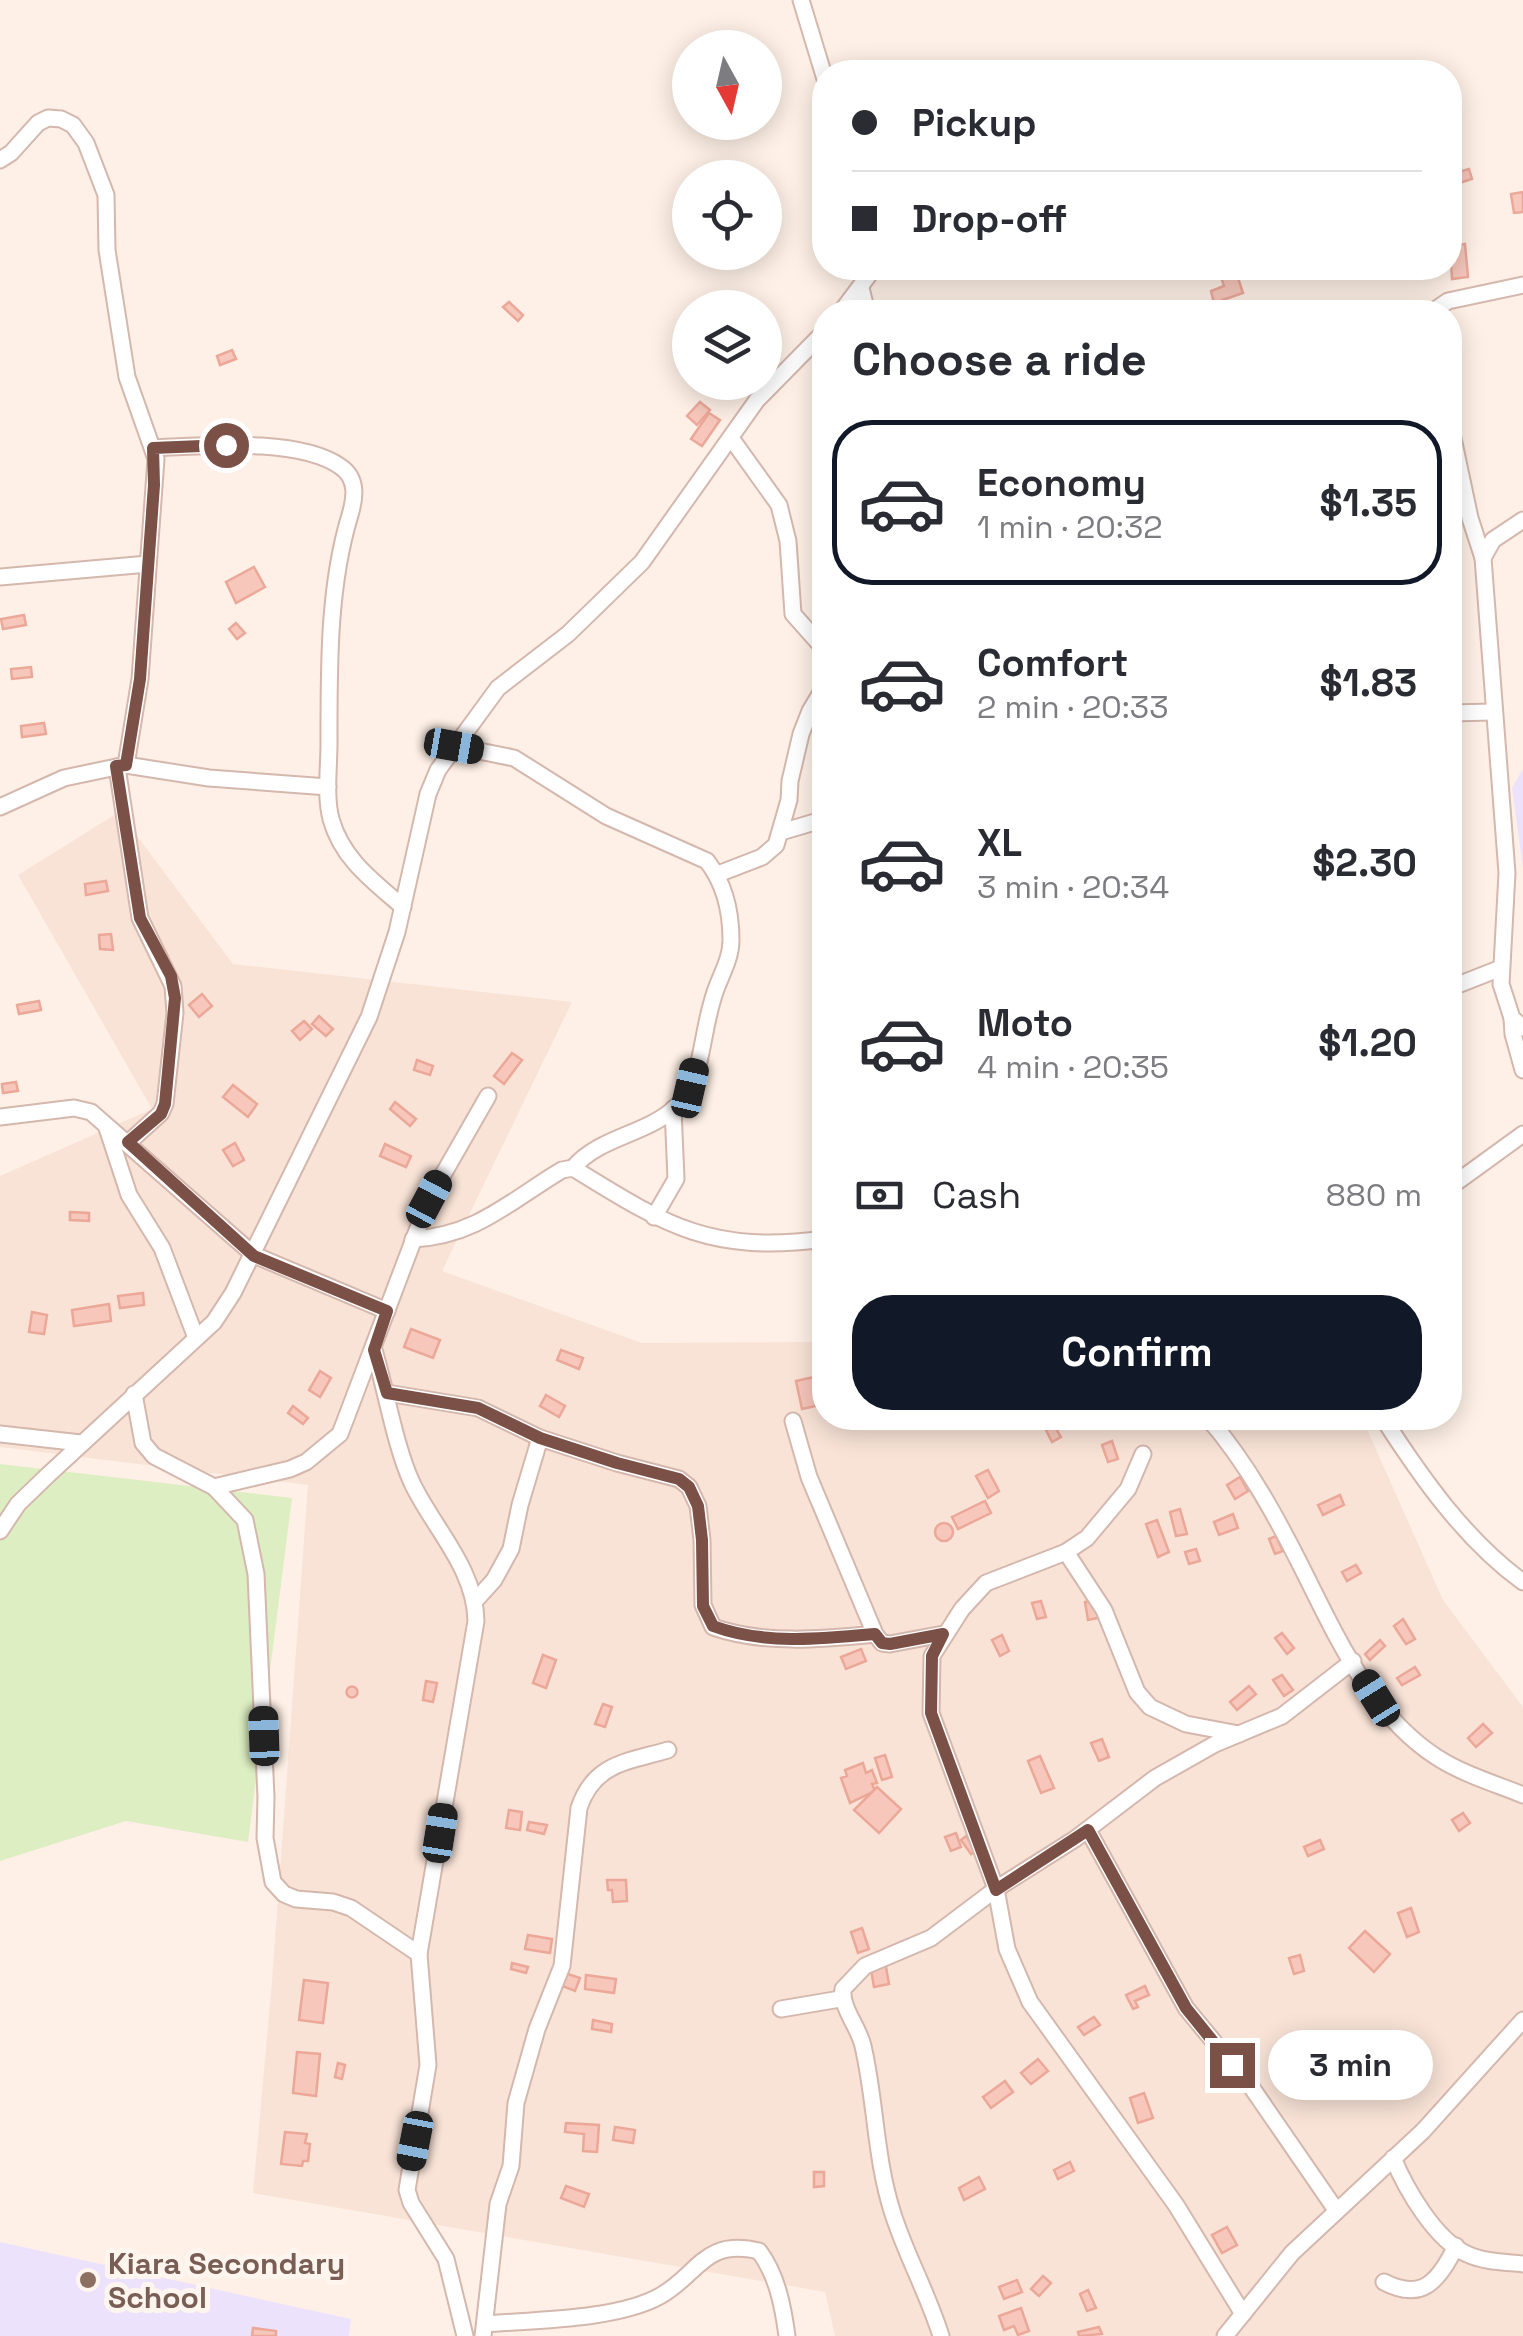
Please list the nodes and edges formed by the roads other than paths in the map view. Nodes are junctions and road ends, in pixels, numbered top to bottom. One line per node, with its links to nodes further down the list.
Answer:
1 (800, 0): 2 (street)
2 (819, 60)
3 (0, 160): 12 (street)
4 (866, 280): 6 (street)
5 (1523, 284): 9 (street)
6 (861, 288): 7 (street); 8 (street)
7 (851, 300)
8 (864, 300)
9 (1452, 300)
10 (812, 343): 11 (street)
11 (731, 438): 18 (street); 22 (street)
12 (153, 448): 16 (street); 24 (street)
13 (1462, 480): 15 (street)
14 (1523, 520): 15 (street)
15 (1483, 558): 20 (street)
16 (148, 564): 17 (street); 23 (street)
17 (0, 576)
18 (812, 635)
19 (812, 707): 27 (street)
20 (1493, 712): 21 (street); 30 (street)
21 (1462, 713)
22 (454, 746): 28 (street); 29 (street)
23 (121, 766): 24 (street); 25 (street); 39 (street)
24 (328, 787): 29 (street)
25 (0, 807)
26 (812, 823): 27 (street)
27 (782, 832): 28 (street)
28 (718, 874): 35 (street)
29 (402, 906): 45 (street)
30 (1501, 968): 31 (street); 32 (street)
31 (1462, 983)
32 (1518, 1023): 33 (street)
33 (1523, 1070)
34 (488, 1096): 43 (street)
35 (673, 1109): 40 (street); 42 (street)
36 (0, 1117): 37 (street)
37 (106, 1124): 39 (street); 47 (street)
38 (1523, 1134): 41 (street)
39 (128, 1142): 45 (street)
40 (573, 1168): 42 (street); 43 (street)
41 (1462, 1178)
42 (654, 1218): 44 (street)
43 (412, 1239): 46 (street)
44 (812, 1241)
45 (254, 1256): 46 (street); 47 (street)
46 (387, 1311): 48 (street)
47 (196, 1338): 50 (street)
48 (374, 1350): 49 (street); 58 (street)
49 (387, 1393): 55 (street); 62 (street)
50 (134, 1394): 56 (street); 58 (street)
51 (793, 1420): 63 (street)
52 (1217, 1430): 65 (street)
53 (1391, 1430): 61 (street)
54 (0, 1434): 56 (street)
55 (540, 1438): 62 (street); 63 (street)
56 (81, 1443): 59 (street)
57 (1143, 1454): 60 (street)
58 (214, 1487): 71 (street)
59 (0, 1531)
60 (1066, 1552): 64 (street); 66 (street)
61 (1523, 1582)
62 (475, 1601): 71 (street)
63 (875, 1634): 64 (street)
64 (943, 1634): 70 (street)
65 (1353, 1661): 66 (street); 68 (street)
66 (1244, 1734): 69 (street)
67 (668, 1750): 81 (street)
68 (1523, 1794)
69 (1088, 1830): 70 (street); 76 (street)
70 (996, 1890): 72 (street); 80 (street)
71 (419, 1954): 82 (street)
72 (842, 1995): 73 (street); 84 (street)
73 (781, 2009)
74 (1523, 2020): 75 (street)
75 (1394, 2158): 76 (street); 77 (street)
76 (1336, 2210): 80 (street)
77 (1456, 2246): 78 (street); 79 (street)
78 (1523, 2264)
79 (1384, 2282)
80 (1243, 2314): 85 (street)
81 (484, 2330): 83 (street)
82 (465, 2336)
83 (787, 2336)
84 (941, 2336)
85 (1225, 2336)

